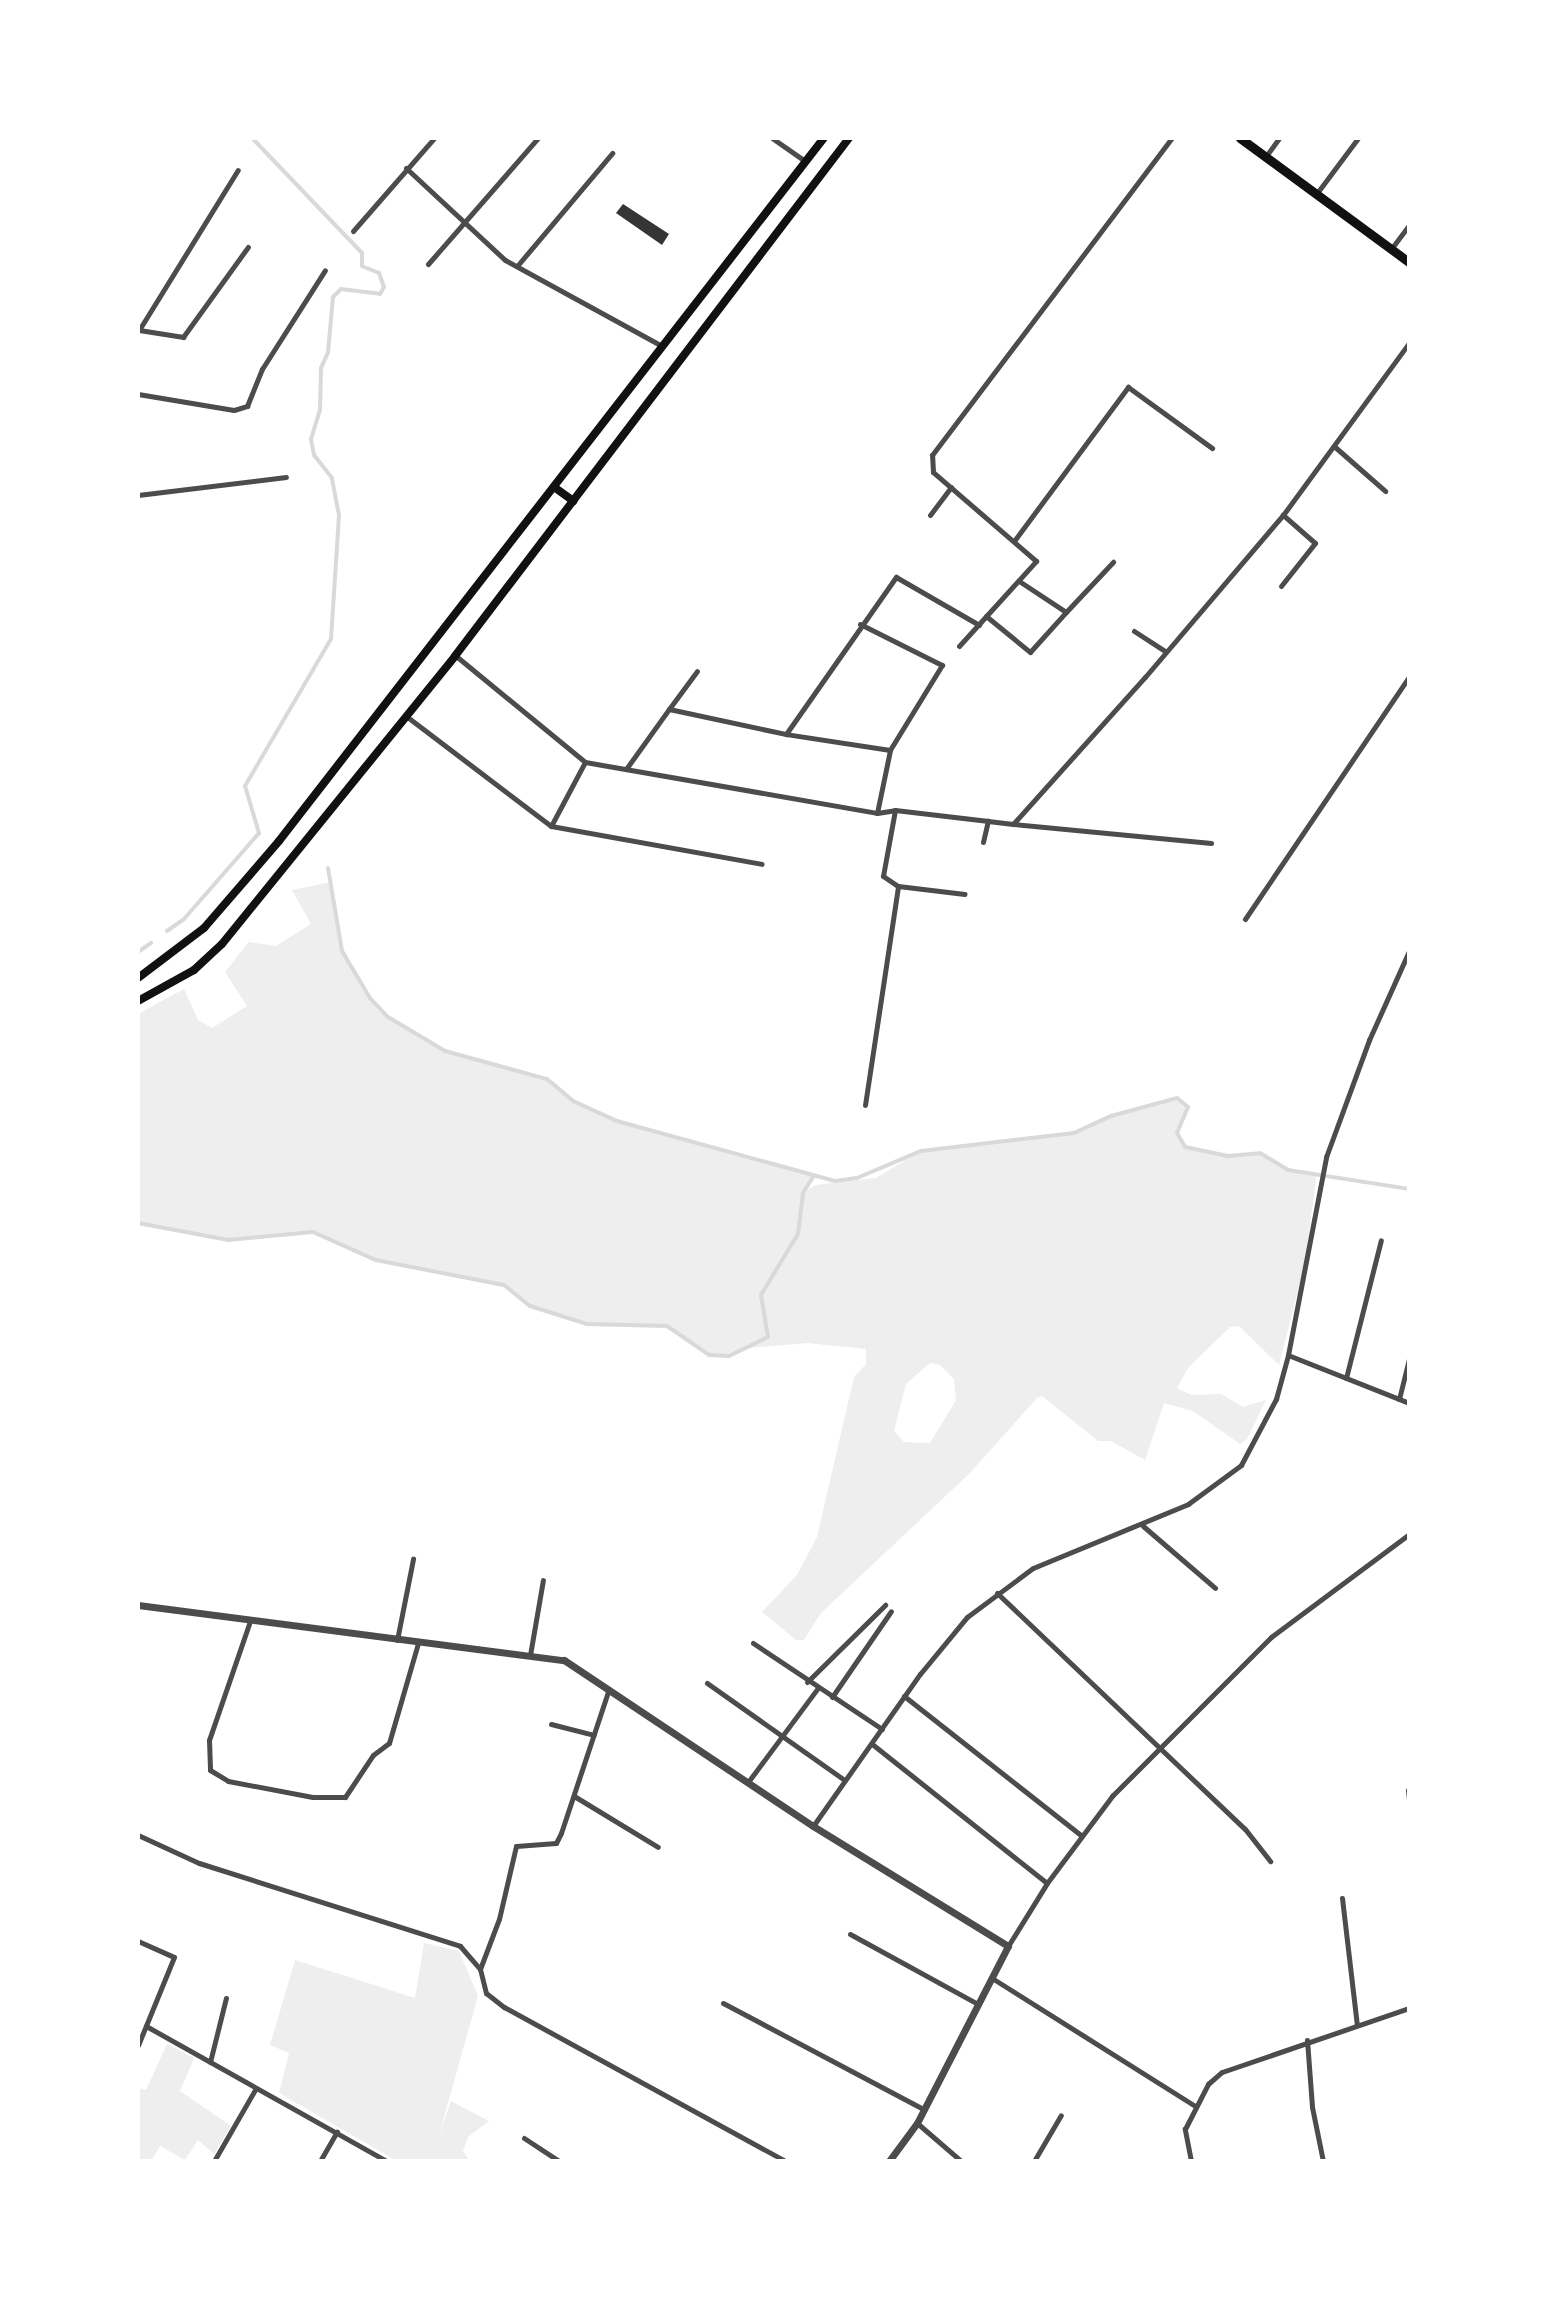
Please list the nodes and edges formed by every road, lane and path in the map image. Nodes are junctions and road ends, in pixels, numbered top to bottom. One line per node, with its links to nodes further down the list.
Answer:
1 (434, 138): 13 (street)
2 (538, 138): 16 (street)
3 (772, 138): 12 (street)
4 (824, 138): 12 (main road)
5 (849, 138): 36 (main road)
6 (1172, 138): 33 (street)
7 (1240, 138): 11 (highway)
8 (1279, 138): 11 (street)
9 (1358, 138): 15 (street)
10 (612, 153): 23 (street)
11 (1266, 156): 15 (highway)
12 (806, 162): 27 (main road)
13 (406, 168): 16 (street); 18 (street)
14 (238, 170): 25 (street)
15 (1317, 193): 20 (highway)
16 (462, 223): 22 (street); 23 (street)
17 (1409, 225): 20 (street)
18 (353, 231)
19 (248, 247): 25 (street)
20 (1391, 249): 21 (highway)
21 (1409, 262)
22 (428, 264)
23 (517, 266): 27 (street)
24 (325, 270): 28 (street)
25 (138, 330)
26 (1409, 343): 29 (street)
27 (662, 346): 32 (main road)
28 (138, 394)
29 (1335, 447): 34 (street); 38 (street)
30 (1212, 448): 39 (street)
31 (286, 477): 35 (street)
32 (554, 487): 36 (main road); 71 (main road)
33 (951, 487): 37 (street); 39 (street)
34 (1385, 491)
35 (138, 495)
36 (573, 501): 50 (main road)
37 (930, 515)
38 (1283, 515): 42 (street); 49 (street)
39 (1014, 541): 41 (street)
40 (1113, 562): 43 (street)
41 (1019, 581): 43 (street); 44 (street)
42 (1281, 586)
43 (1066, 612): 44 (street)
44 (986, 616): 46 (street)
45 (860, 624): 46 (street); 55 (street); 56 (street)
46 (979, 625): 48 (street)
47 (1134, 631): 49 (street)
48 (959, 646)
49 (1165, 651): 62 (street)
50 (455, 656): 54 (main road); 57 (street)
51 (697, 671): 53 (street)
52 (1409, 677): 69 (street)
53 (669, 709): 55 (street); 58 (street)
54 (405, 716): 63 (street); 72 (main road)
55 (786, 734): 56 (street)
56 (890, 750): 60 (street)
57 (585, 762): 58 (street); 63 (street)
58 (626, 769): 60 (street)
59 (895, 810): 60 (street); 61 (street); 67 (street)
60 (877, 813)
61 (988, 821): 62 (street); 64 (street)
62 (1013, 824): 65 (street)
63 (551, 826): 66 (street)
64 (983, 842)
65 (1211, 843)
66 (762, 864)
67 (898, 886): 68 (street); 73 (street)
68 (965, 894)
69 (1245, 919)
70 (1409, 951): 75 (street)
71 (138, 978)
72 (138, 1001)
73 (865, 1105)
74 (1381, 1240): 77 (street)
75 (1288, 1355): 77 (street); 80 (street)
76 (1409, 1359): 78 (street)
77 (1346, 1378): 78 (street)
78 (1399, 1399): 79 (street)
79 (1409, 1403)
80 (1143, 1526): 84 (street); 85 (street)
81 (1409, 1534): 105 (street)
82 (413, 1559): 90 (street)
83 (543, 1580): 93 (street)
84 (1215, 1588)
85 (997, 1593): 98 (street); 105 (street)
86 (138, 1605): 89 (street)
87 (885, 1605): 94 (street)
88 (891, 1611): 99 (street)
89 (250, 1621): 90 (street); 91 (street)
90 (397, 1641): 91 (street)
91 (418, 1643): 93 (street)
92 (753, 1643): 94 (street)
93 (530, 1655): 96 (street)
94 (807, 1682): 97 (street)
95 (707, 1683): 103 (street)
96 (609, 1688): 102 (street); 107 (street)
97 (817, 1689): 99 (street); 103 (street)
98 (904, 1696): 101 (street); 113 (street)
99 (832, 1697): 101 (street)
100 (551, 1724): 102 (street)
101 (882, 1729): 104 (street)
102 (594, 1735): 109 (street)
103 (783, 1735): 106 (street); 107 (street)
104 (872, 1744): 106 (street); 116 (street)
105 (1160, 1749): 113 (street); 115 (street)
106 (843, 1779): 111 (street)
107 (748, 1782): 111 (street)
108 (1408, 1790): 110 (street)
109 (574, 1796): 114 (street); 121 (street)
110 (1409, 1800)
111 (813, 1826): 120 (street)
112 (138, 1835): 121 (street)
113 (1082, 1836): 116 (street)
114 (658, 1847)
115 (1270, 1861)
116 (1047, 1883): 120 (street)
117 (1342, 1898): 127 (street)
118 (850, 1934): 125 (street)
119 (138, 1941): 128 (street)
120 (1008, 1946): 122 (street)
121 (480, 1969): 143 (street)
122 (995, 1980): 125 (street); 133 (street)
123 (226, 1998): 131 (street)
124 (723, 2003): 134 (street)
125 (978, 2004): 134 (street)
126 (1409, 2008): 127 (street)
127 (1357, 2025): 129 (street)
128 (146, 2026): 130 (street); 131 (street)
129 (1307, 2040): 133 (street); 148 (street)
130 (138, 2045)
131 (210, 2062): 132 (street)
132 (256, 2088): 137 (street); 139 (street)
133 (1195, 2106): 147 (street)
134 (923, 2109): 136 (street)
135 (1061, 2115): 146 (street)
136 (917, 2123): 144 (street); 145 (street)
137 (337, 2132): 140 (street); 141 (street)
138 (524, 2138): 142 (street)
139 (214, 2161)
140 (320, 2161)
141 (387, 2161)
142 (559, 2161)
143 (785, 2161)
144 (889, 2161)
145 (961, 2161)
146 (1034, 2161)
147 (1191, 2161)
148 (1323, 2161)

